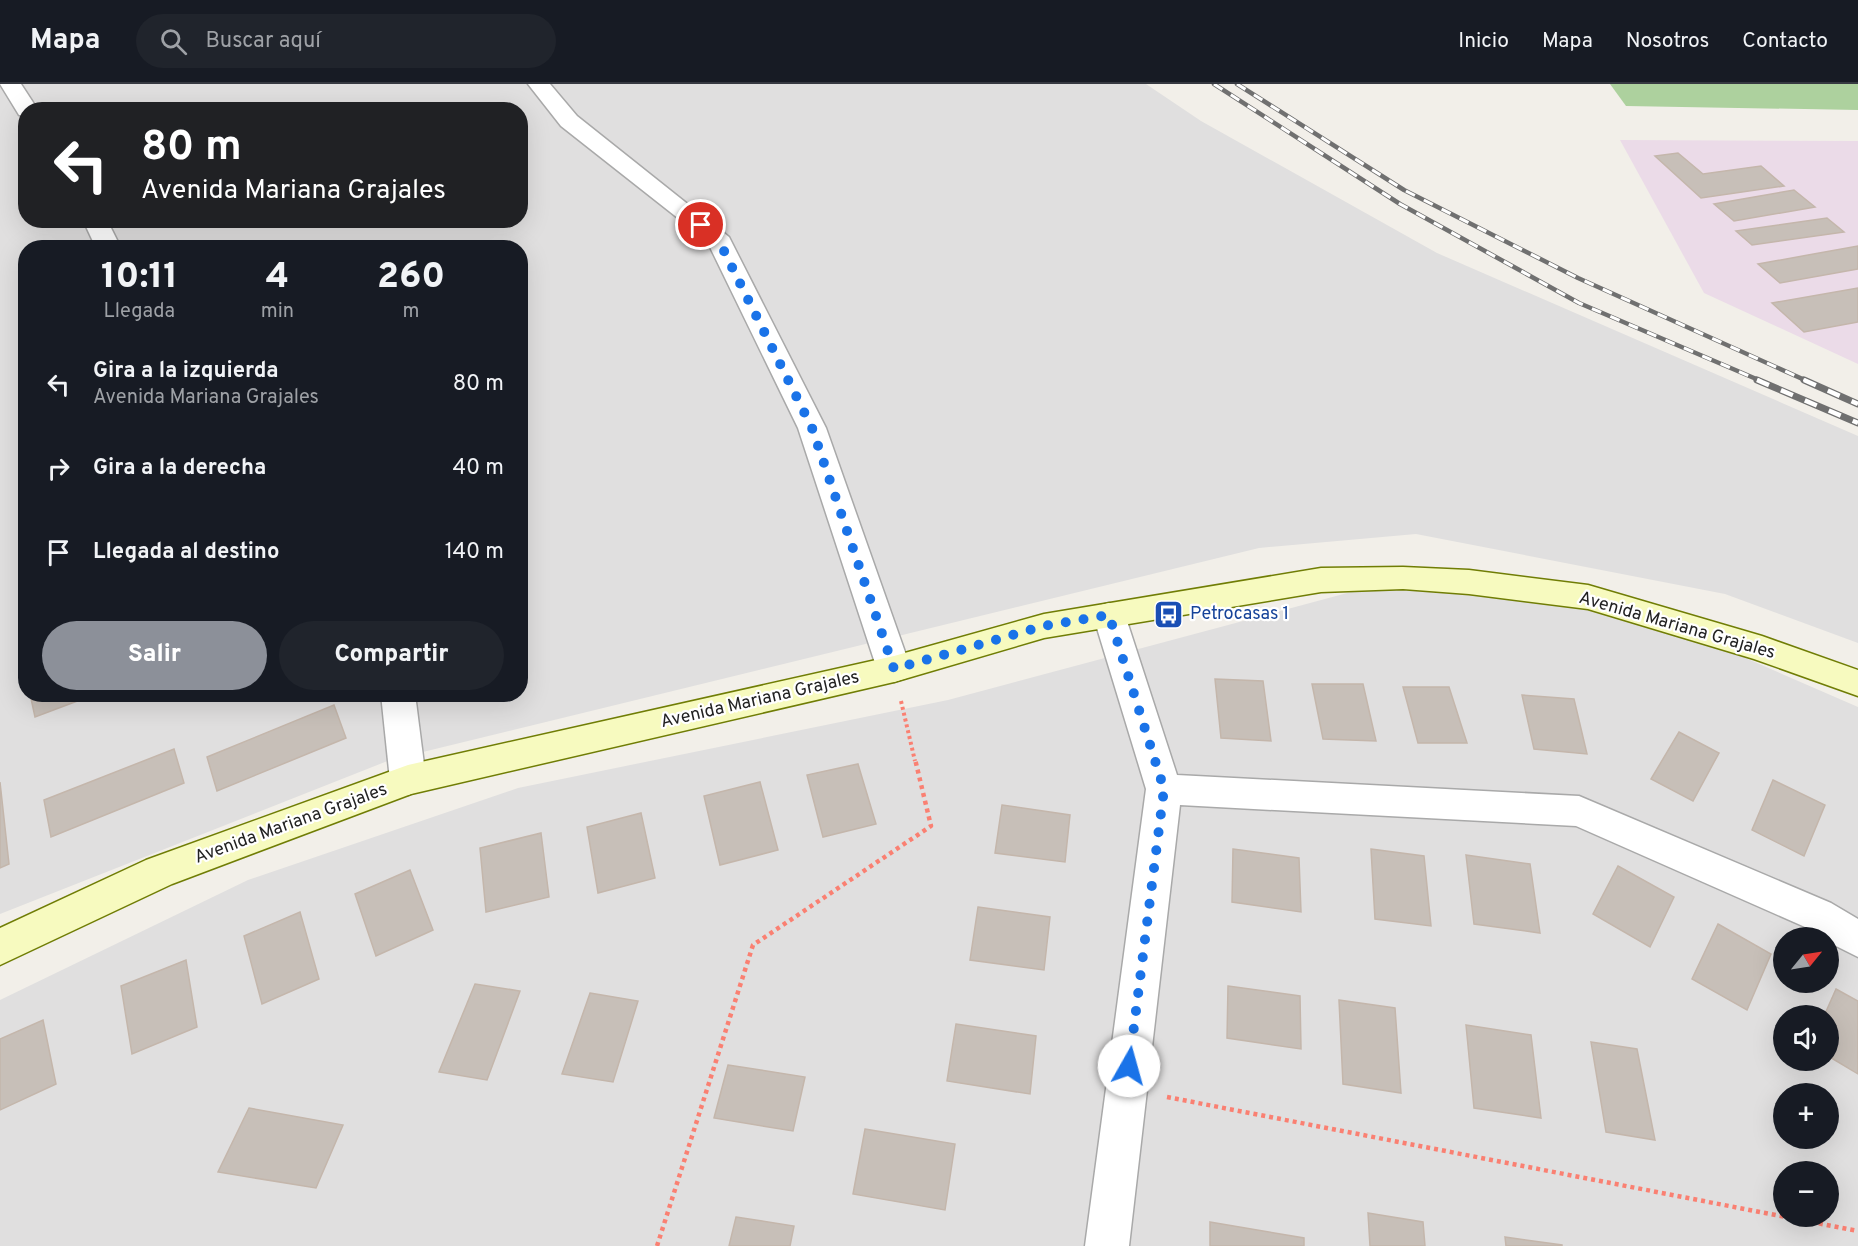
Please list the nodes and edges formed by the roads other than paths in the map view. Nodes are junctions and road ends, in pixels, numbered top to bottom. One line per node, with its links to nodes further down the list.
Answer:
1 (10, 84): 3 (street)
2 (539, 84): 5 (street)
3 (22, 102)
4 (1109, 615): 5 (street, Avenida Mariana Grajales); 6 (street, Avenida Mariana Grajales); 9 (street)
5 (894, 669): 8 (street, Avenida Mariana Grajales)
6 (1858, 683)
7 (399, 702): 8 (street)
8 (408, 780): 11 (street, Avenida Mariana Grajales)
9 (1164, 789): 10 (street); 12 (street)
10 (1858, 940)
11 (0, 947)
12 (1107, 1246)

